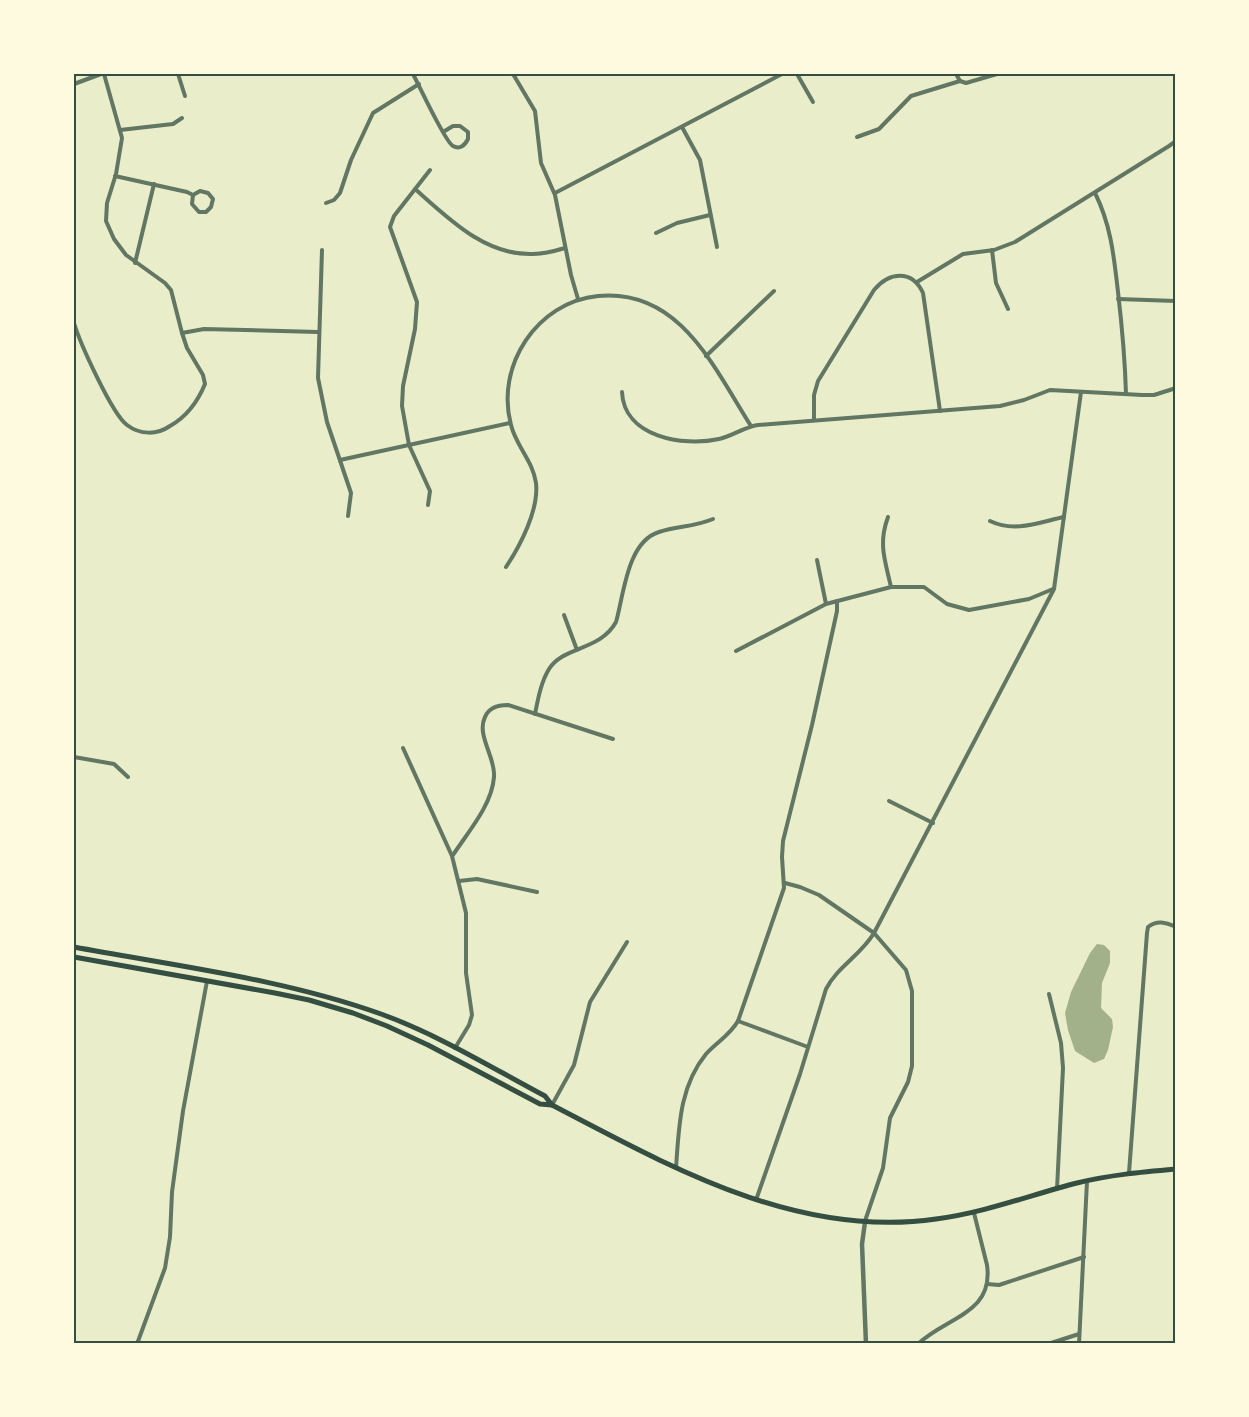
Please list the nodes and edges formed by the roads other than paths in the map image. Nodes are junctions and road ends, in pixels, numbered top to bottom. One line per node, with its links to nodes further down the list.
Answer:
1 (102, 74): 10 (street); 16 (street)
2 (178, 74): 12 (street)
3 (413, 74): 11 (street)
4 (513, 74): 24 (street)
5 (782, 74): 15 (street)
6 (797, 74): 13 (street)
7 (956, 74): 9 (street)
8 (997, 74): 9 (street)
9 (960, 81): 18 (street)
10 (74, 84)
11 (419, 84): 17 (street); 27 (street)
12 (185, 96)
13 (813, 102)
14 (182, 118): 16 (street)
15 (682, 127): 24 (street); 28 (street)
16 (120, 130): 21 (street)
17 (443, 132): 17 (street)
18 (857, 137)
19 (1174, 144): 25 (street)
20 (430, 170): 23 (street)
21 (116, 176): 22 (street); 34 (street)
22 (154, 184): 26 (street); 34 (street)
23 (415, 189): 30 (street); 53 (street)
24 (555, 193): 30 (street)
25 (1095, 193): 33 (street); 38 (street)
26 (194, 195): 26 (street)
27 (326, 203)
28 (710, 215): 29 (street); 31 (street)
29 (656, 233)
30 (565, 248): 37 (street)
31 (717, 248)
32 (322, 250): 42 (street)
33 (992, 250): 35 (street); 40 (street)
34 (135, 263): 43 (street)
35 (917, 282): 49 (street); 50 (street)
36 (774, 291): 44 (street)
37 (578, 299): 44 (street); 51 (street)
38 (1118, 299): 39 (street); 48 (street)
39 (1176, 301)
40 (1008, 309)
41 (74, 323): 43 (street)
42 (318, 332): 43 (street); 54 (street)
43 (182, 333)
44 (706, 356): 52 (street)
45 (1176, 388): 48 (street)
46 (622, 392): 52 (street)
47 (1081, 392): 48 (street); 49 (street); 58 (street)
48 (1126, 394)
49 (940, 411): 50 (street)
50 (814, 420): 52 (street)
51 (510, 423): 53 (street); 62 (street)
52 (751, 426)
53 (409, 445): 54 (street); 55 (street)
54 (339, 460): 56 (street)
55 (428, 506)
56 (348, 516)
57 (888, 516): 63 (street)
58 (1064, 517): 60 (street); 64 (street)
59 (713, 519): 68 (street)
60 (990, 522)
61 (817, 560): 66 (street)
62 (506, 567)
63 (891, 587): 64 (street); 65 (street)
64 (1054, 589): 76 (street)
65 (837, 601): 66 (street); 79 (street)
66 (826, 604): 69 (street)
67 (564, 615): 68 (street)
68 (577, 651): 70 (street)
69 (736, 651)
70 (535, 714): 71 (street); 77 (street)
71 (612, 739)
72 (403, 748): 77 (street)
73 (74, 757): 74 (street)
74 (128, 777)
75 (889, 801): 76 (street)
76 (933, 823): 82 (street)
77 (452, 856): 78 (street)
78 (459, 881): 80 (street); 90 (street)
79 (784, 883): 82 (street); 88 (street)
80 (537, 892)
81 (1176, 927): 94 (street)
82 (874, 933): 89 (street); 99 (street)
83 (627, 942): 91 (street)
84 (74, 946): 90 (main road)
85 (74, 957): 86 (main road)
86 (207, 981): 91 (main road); 103 (street)
87 (1049, 994): 96 (street)
88 (738, 1021): 89 (street); 92 (street)
89 (808, 1047): 97 (street)
90 (455, 1048): 91 (main road)
91 (552, 1105): 92 (main road)
92 (676, 1169): 97 (main road)
93 (1176, 1169): 94 (main road)
94 (1129, 1173): 95 (main road)
95 (1087, 1181): 96 (main road); 100 (street)
96 (1057, 1189): 98 (main road)
97 (756, 1200): 99 (main road)
98 (974, 1213): 99 (main road); 101 (street)
99 (865, 1221): 104 (street)
100 (1084, 1257): 101 (street); 102 (street)
101 (987, 1284): 105 (street)
102 (1079, 1334): 106 (street); 107 (street)
103 (137, 1344)
104 (866, 1344)
105 (918, 1344)
106 (1047, 1344)
107 (1079, 1344)

